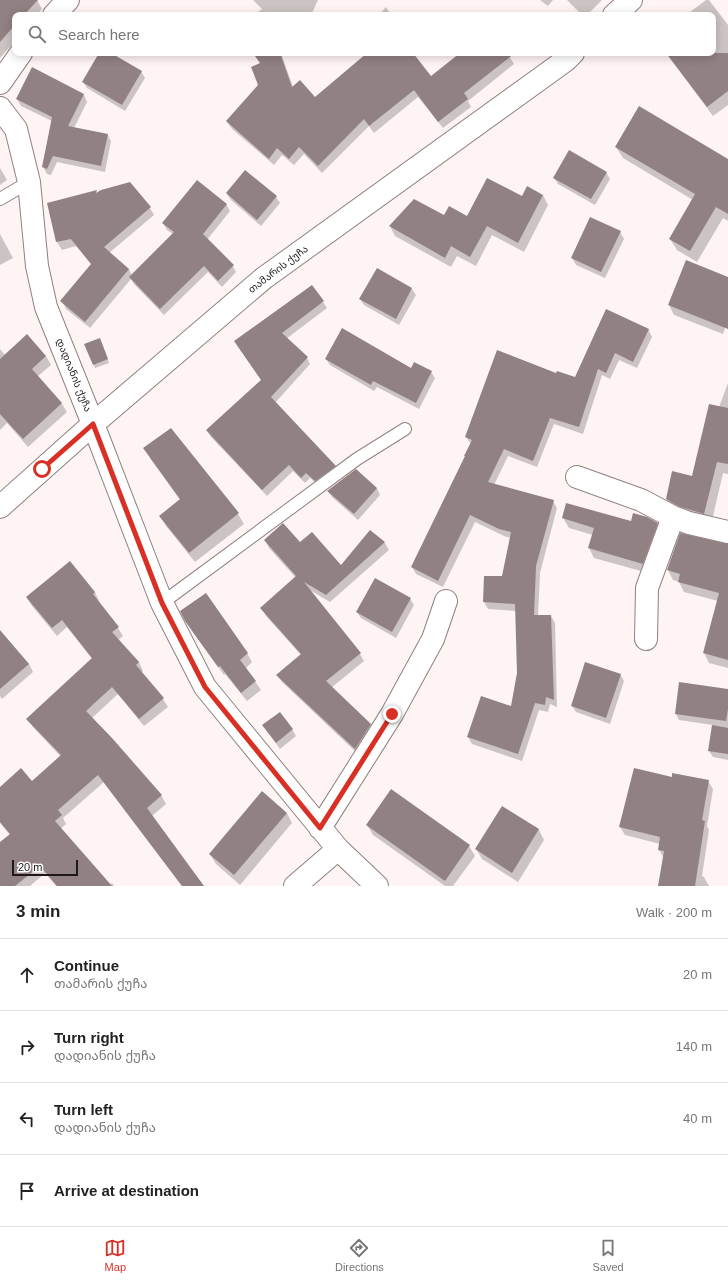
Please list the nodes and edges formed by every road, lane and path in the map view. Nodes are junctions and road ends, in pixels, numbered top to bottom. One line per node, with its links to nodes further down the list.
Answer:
1 (68, 0): 3 (street)
2 (630, 0): 4 (street)
3 (57, 12)
4 (617, 12)
5 (19, 56): 7 (street)
6 (571, 56): 11 (street, თამარის ქუჩა)
7 (0, 84)
8 (0, 108): 9 (street, დადიანის ქუჩა)
9 (29, 182): 10 (lane); 11 (street, დადიანის ქუჩა)
10 (0, 199)
11 (93, 424): 14 (street, თამარის ქუჩა); 18 (street, დადიანის ქუჩა)
12 (405, 429): 18 (lane)
13 (577, 477): 15 (street)
14 (0, 507)
15 (673, 517): 16 (street); 19 (street)
16 (728, 532)
17 (446, 601): 20 (street)
18 (162, 603): 20 (street, დადიანის ქუჩა)
19 (646, 639)
20 (320, 828): 21 (street, დადიანის ქუჩა)
21 (338, 849): 22 (street); 23 (street, დადიანის ქუჩა)
22 (295, 886)
23 (377, 886)

